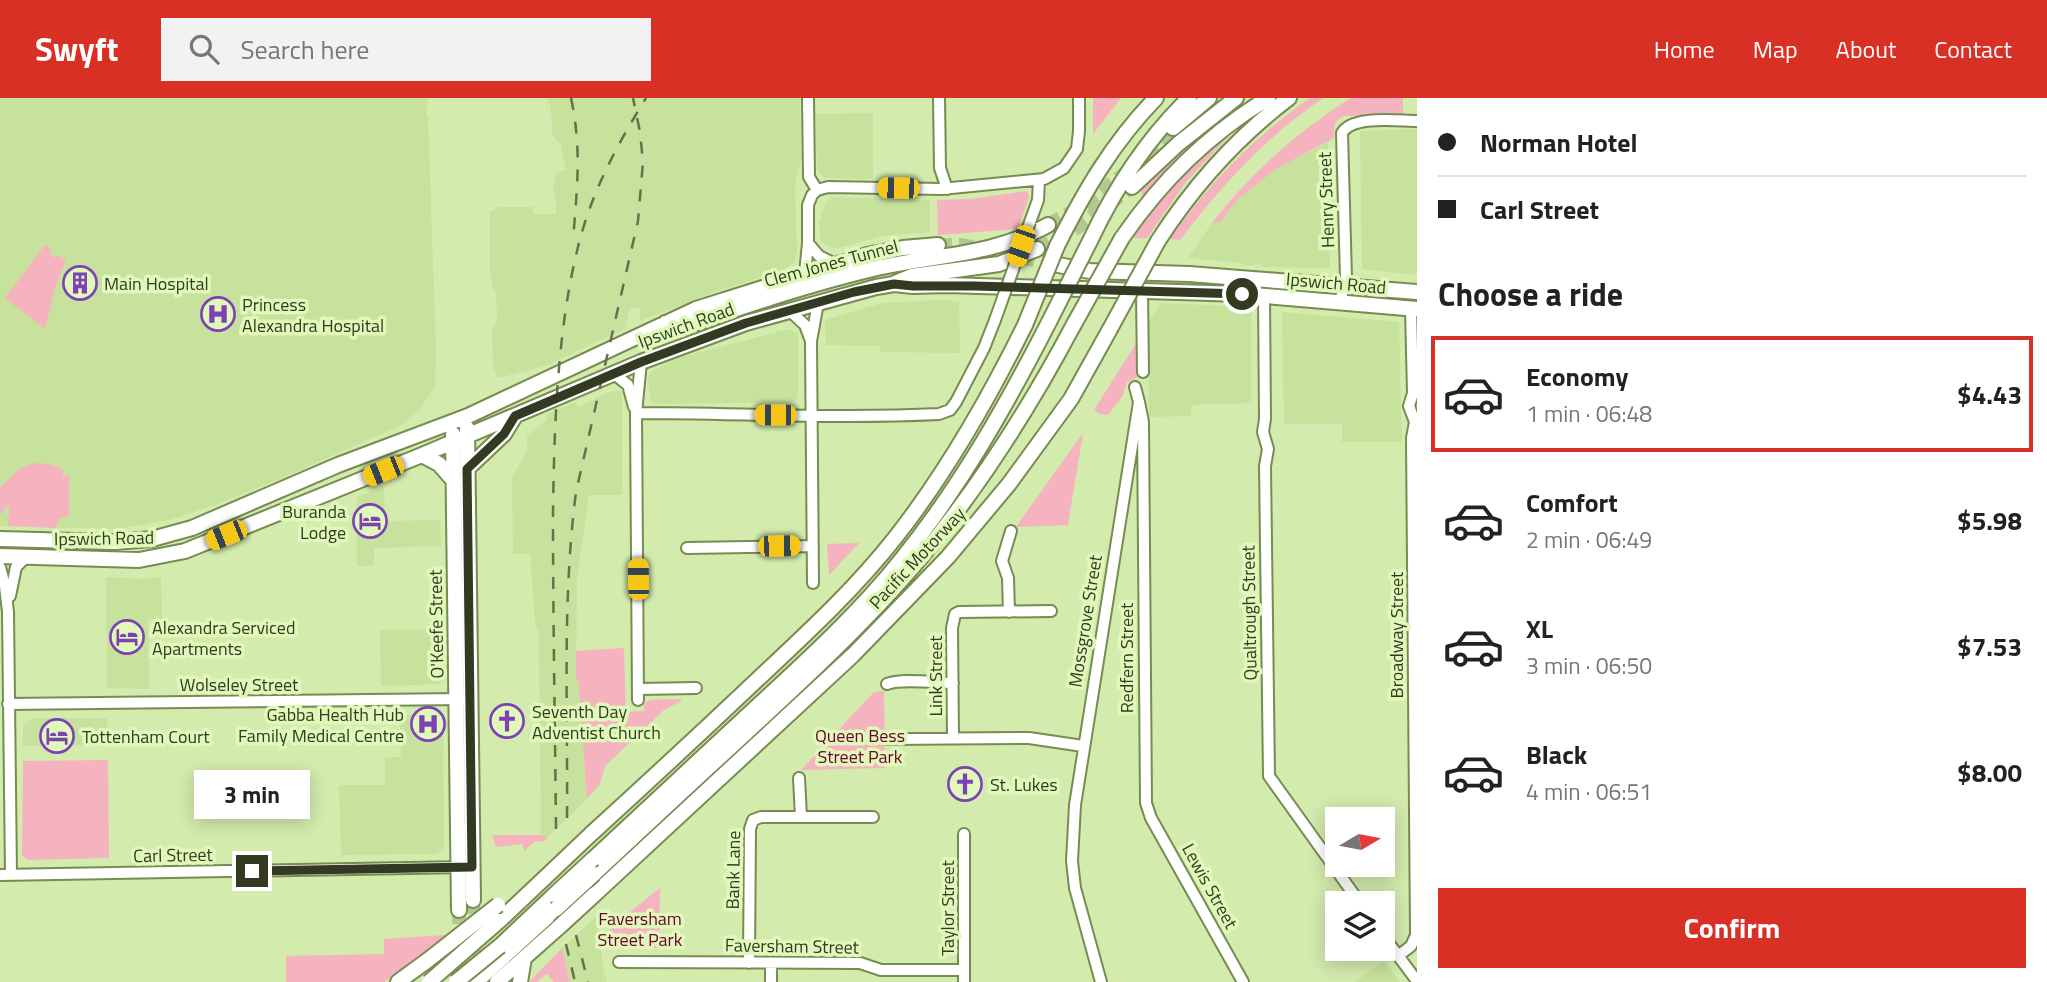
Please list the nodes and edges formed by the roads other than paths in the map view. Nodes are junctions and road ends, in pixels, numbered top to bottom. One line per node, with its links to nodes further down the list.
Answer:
1 (808, 98): 15 (street)
2 (939, 98): 14 (street)
3 (1079, 98): 12 (street)
4 (1156, 98): 80 (highway, Pacific Motorway, bridge)
5 (1189, 98): 76 (highway, bridge)
6 (1209, 98): 11 (highway)
7 (1236, 98): 13 (highway)
8 (1268, 98): 76 (highway, bridge)
9 (1289, 98): 86 (highway, Pacific Motorway, bridge)
10 (1417, 121): 24 (street, Henry Street)
11 (1173, 128)
12 (1039, 181): 14 (street); 40 (street, bridge)
13 (1132, 187)
14 (947, 189): 15 (street)
15 (817, 190): 17 (street)
16 (1048, 225): 32 (highway, Clem Jones Tunnel)
17 (808, 243): 20 (street); 22 (street)
18 (937, 245): 20 (highway, Ipswich Road)
19 (1037, 248): 23 (highway, Clem Jones Tunnel)
20 (835, 264): 22 (highway, Ipswich Road)
21 (1053, 264): 24 (highway, Ipswich Road)
22 (804, 274): 32 (highway, Ipswich Road)
23 (894, 284): 25 (highway, Ipswich Road); 29 (highway, Ipswich Road)
24 (1344, 286): 26 (highway, Ipswich Road); 28 (street, Henry Street)
25 (1142, 292): 27 (highway, Ipswich Road); 35 (street)
26 (1417, 292)
27 (1264, 295): 28 (highway, Ipswich Road); 79 (street, Qualtrough Street)
28 (1340, 302): 30 (highway, Ipswich Road)
29 (818, 303): 31 (highway, Ipswich Road); 33 (street)
30 (1414, 309): 85 (street, Broadway Street)
31 (790, 311): 33 (street); 34 (highway, Ipswich Road)
32 (665, 323): 41 (highway, Ipswich Road)
33 (811, 341): 40 (street)
34 (641, 362): 36 (highway, Ipswich Road); 39 (street)
35 (1143, 372)
36 (613, 373): 39 (street); 42 (highway, Ipswich Road)
37 (1135, 387): 38 (street, Mossgrove Street)
38 (1139, 402): 49 (street, Mossgrove Street); 50 (street, Redfern Street)
39 (636, 413): 40 (street); 65 (street)
40 (812, 415): 54 (street)
41 (468, 416): 43 (highway, Ipswich Road); 44 (highway, O'Keefe Street)
42 (515, 416): 44 (highway, Ipswich Road); 46 (highway)
43 (453, 422): 44 (highway, O'Keefe Street); 48 (highway, Ipswich Road)
44 (460, 438): 45 (highway, Ipswich Road); 46 (highway, O'Keefe Street); 47 (highway, O'Keefe Street)
45 (422, 455): 47 (highway); 51 (highway, Ipswich Road)
46 (467, 469): 66 (highway, O'Keefe Street)
47 (454, 481): 66 (highway, O'Keefe Street)
48 (264, 497): 51 (street); 53 (highway, Ipswich Road)
49 (1121, 506): 50 (street); 70 (street, Mossgrove Street)
50 (1143, 510): 72 (street, Redfern Street)
51 (273, 516): 57 (highway, Ipswich Road)
52 (1011, 531): 60 (street)
53 (0, 539)
54 (813, 546): 55 (street); 59 (street)
55 (687, 548)
56 (0, 556): 57 (highway, Ipswich Road)
57 (26, 557): 62 (street)
58 (0, 567): 62 (street)
59 (813, 583)
60 (1009, 611): 61 (street); 63 (street, Link Street)
61 (1052, 611)
62 (8, 612): 67 (street)
63 (953, 683): 64 (street); 68 (street, Link Street)
64 (887, 684)
65 (696, 688)
66 (463, 699): 67 (street, Wolseley Street); 77 (highway, O'Keefe Street)
67 (8, 704): 78 (street)
68 (953, 738): 69 (street); 70 (street)
69 (885, 739)
70 (1083, 746): 99 (street, Mossgrove Street)
71 (799, 778): 73 (street)
72 (1147, 807): 100 (street, Lewis Street)
73 (801, 817): 74 (street); 88 (street, Bank Lane)
74 (873, 817)
75 (964, 834): 90 (street, Taylor Street)
76 (593, 866): 82 (highway, bridge)
77 (466, 867): 78 (street, Carl Street); 81 (highway, O'Keefe Street); 83 (highway, O'Keefe Street)
78 (6, 875)
79 (1351, 891)
80 (526, 895): 93 (highway, bridge); 94 (highway, Pacific Motorway, bridge)
81 (473, 900)
82 (555, 902): 95 (highway, bridge); 96 (highway)
83 (459, 910)
84 (1395, 952): 85 (street)
85 (1398, 956): 92 (street)
86 (524, 958): 91 (highway, Pacific Motorway); 97 (highway)
87 (619, 962): 88 (street, Faversham Street)
88 (749, 963): 89 (street, Faversham Street)
89 (771, 963): 90 (street, Faversham Street); 98 (street)
90 (964, 976)
91 (500, 980)
92 (1417, 981)
93 (398, 982)
94 (429, 982)
95 (456, 982)
96 (476, 982)
97 (520, 982)
98 (771, 982)
99 (1101, 982)
100 (1243, 982)

